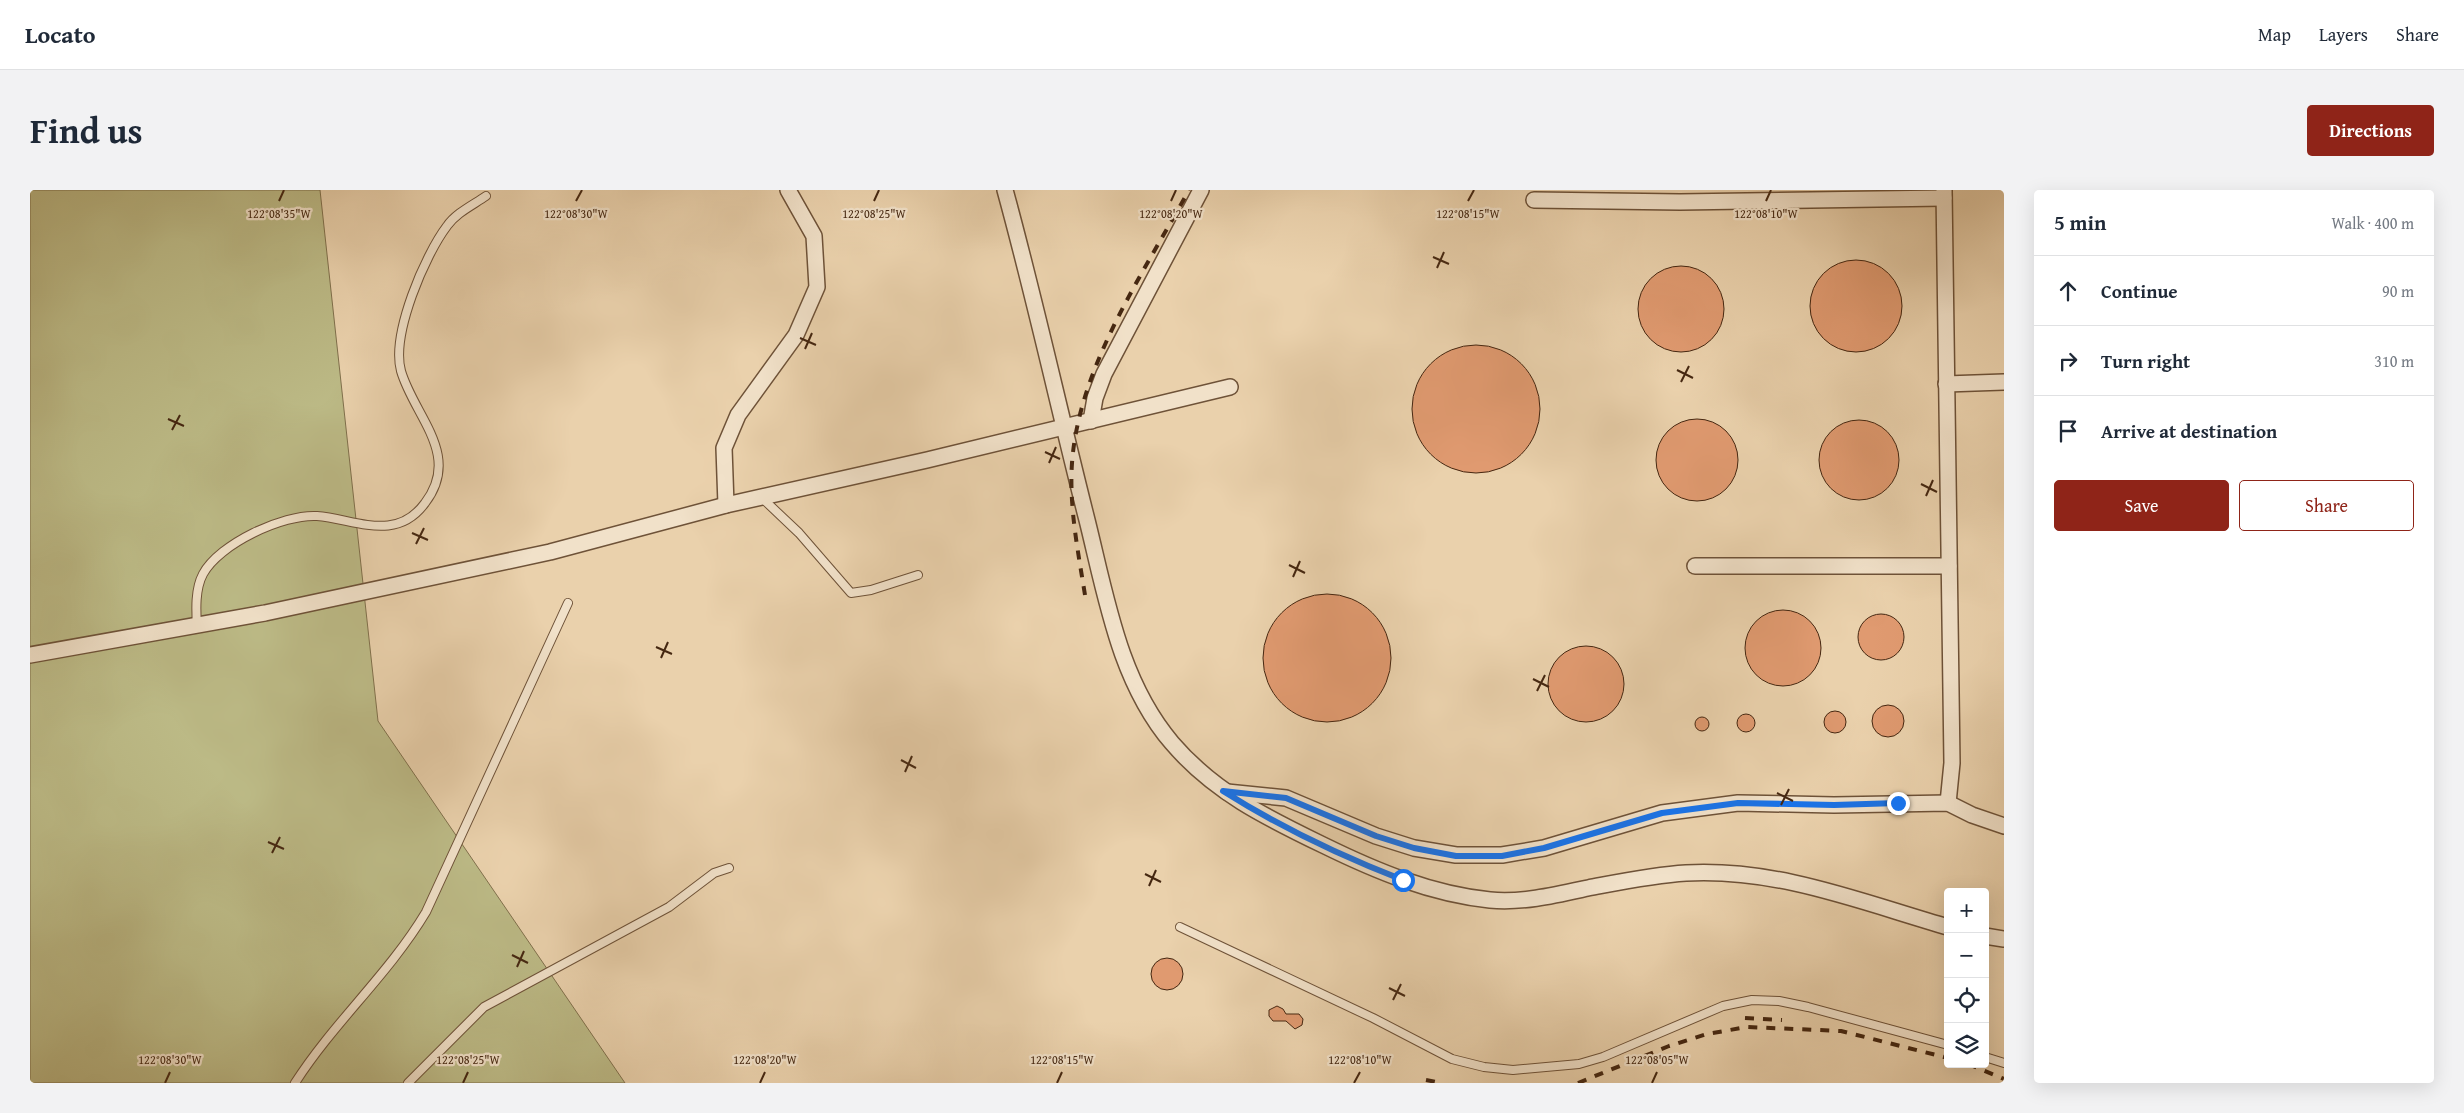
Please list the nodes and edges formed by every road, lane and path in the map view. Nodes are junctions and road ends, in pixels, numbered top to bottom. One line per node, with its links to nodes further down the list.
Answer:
1 (788, 190): 13 (street)
2 (1006, 190): 11 (street)
3 (1201, 190): 10 (street)
4 (1944, 194): 6 (street); 8 (street)
5 (486, 196): 18 (lane)
6 (1534, 200)
7 (2004, 382): 8 (street)
8 (1946, 384): 15 (street)
9 (1230, 388): 10 (street)
10 (1091, 421): 11 (street)
11 (1063, 427): 12 (street); 20 (street)
12 (761, 497): 13 (street); 16 (lane)
13 (726, 505): 18 (street)
14 (1695, 566): 15 (street)
15 (1949, 566): 21 (street)
16 (918, 575)
17 (568, 603): 31 (lane)
18 (197, 626): 19 (street)
19 (30, 655)
20 (1223, 791): 21 (street); 24 (street)
21 (1948, 803): 22 (street)
22 (2004, 826)
23 (729, 868): 32 (lane)
24 (1944, 926)
25 (1180, 927): 28 (lane)
26 (1989, 936): 27 (street)
27 (2004, 938)
28 (1944, 1044)
29 (1989, 1058): 30 (lane)
30 (2004, 1063)
31 (295, 1083)
32 (408, 1083)

